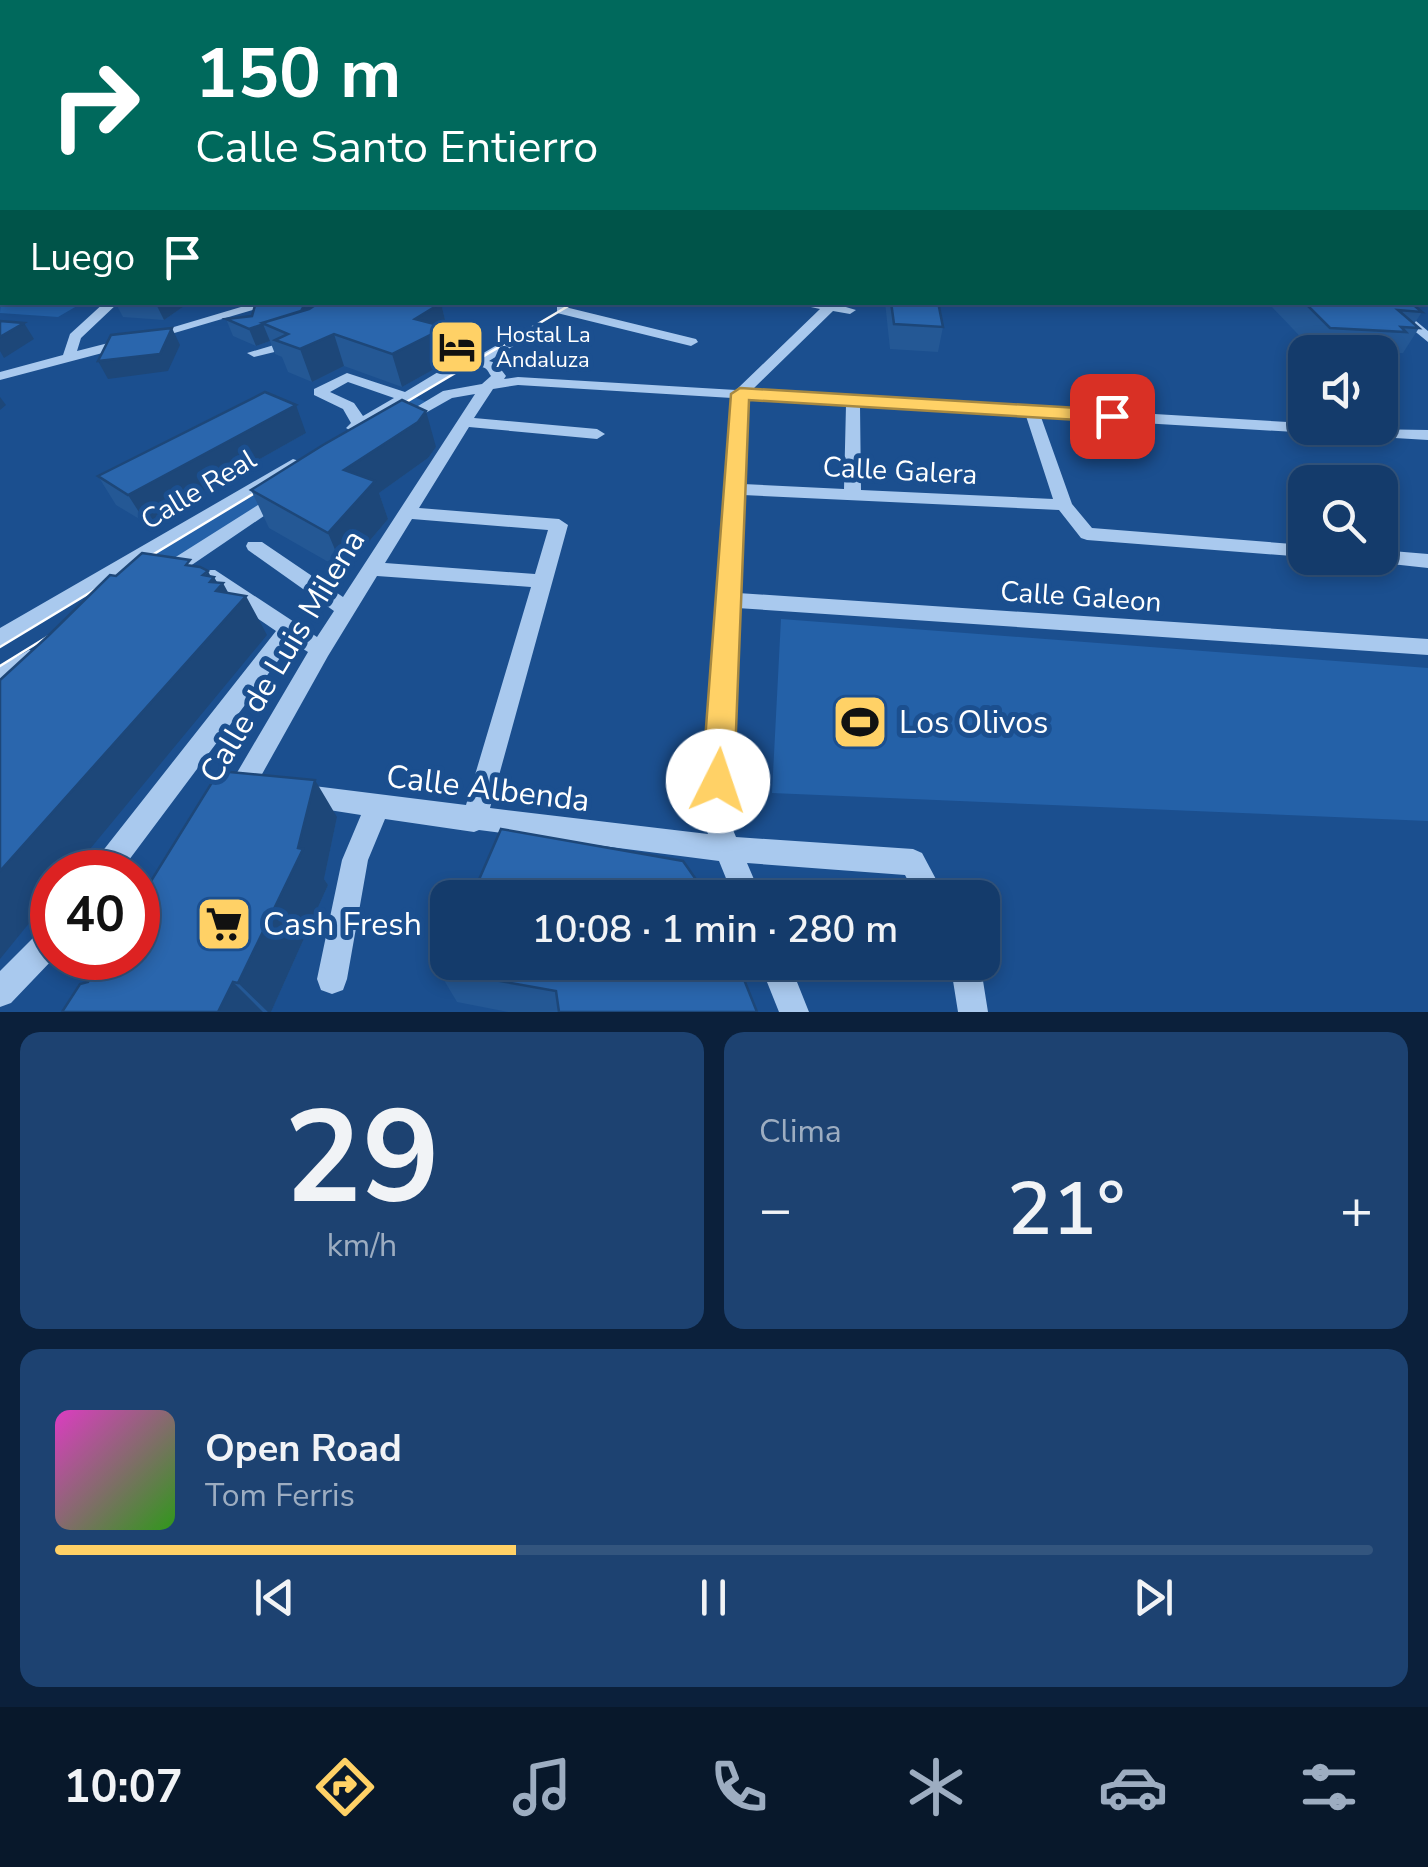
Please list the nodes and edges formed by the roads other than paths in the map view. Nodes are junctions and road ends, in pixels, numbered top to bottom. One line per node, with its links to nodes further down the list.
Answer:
1 (110, 305): 13 (street)
2 (263, 305): 13 (street)
3 (1389, 305): 10 (street)
4 (566, 306): 11 (street)
5 (831, 306): 6 (street); 7 (street)
6 (854, 306): 7 (street)
7 (815, 325): 17 (street)
8 (528, 331): 14 (street, Calle Real)
9 (314, 334): 12 (street)
10 (1428, 338)
11 (691, 342)
12 (254, 353)
13 (69, 358): 15 (street)
14 (478, 362): 16 (street); 18 (street, Calle Real)
15 (0, 376)
16 (481, 394): 17 (street); 22 (street); 24 (street); 29 (street, Calle de Luis Milena)
17 (740, 394): 19 (street); 26 (street)
18 (406, 397): 21 (street, Calle Real); 21 (street)
19 (853, 401): 20 (street); 27 (street)
20 (1032, 411): 23 (street); 28 (street)
21 (360, 424): 41 (street, Calle Real)
22 (597, 434)
23 (1428, 435)
24 (356, 448)
25 (309, 477): 34 (street, Calle Real)
26 (734, 489): 27 (street, Calle Galera); 38 (street)
27 (852, 495): 28 (street, Calle Galera)
28 (1064, 506): 31 (street)
29 (405, 512): 35 (street, Calle de Luis Milena); 36 (street)
30 (255, 546): 39 (street)
31 (1288, 550)
32 (1398, 558): 33 (street)
33 (1428, 561)
34 (178, 565): 37 (street, Calle Real); 40 (street)
35 (370, 569): 36 (street); 39 (street, Calle de Luis Milena)
36 (542, 582): 49 (street)
37 (145, 586)
38 (731, 600): 43 (street, Calle Galeon); 50 (street)
39 (345, 608): 44 (street, Calle de Luis Milena)
40 (290, 629): 44 (street); 51 (street)
41 (0, 638)
42 (48, 646): 45 (street)
43 (1428, 647)
44 (320, 650): 46 (street, Calle de Luis Milena)
45 (0, 676)
46 (261, 790): 47 (street, Calle Albenda); 48 (street, Calle de Luis Milena)
47 (377, 807): 49 (street, Calle Albenda); 55 (street)
48 (223, 818)
49 (474, 820): 50 (street, Calle Albenda)
50 (728, 848): 52 (street); 53 (street, Calle Albenda)
51 (121, 850)
52 (741, 880)
53 (922, 880)
54 (30, 961): 58 (street)
55 (332, 979)
56 (781, 980): 59 (street)
57 (969, 980): 60 (street)
58 (0, 992)
59 (794, 1012)
60 (973, 1012)

